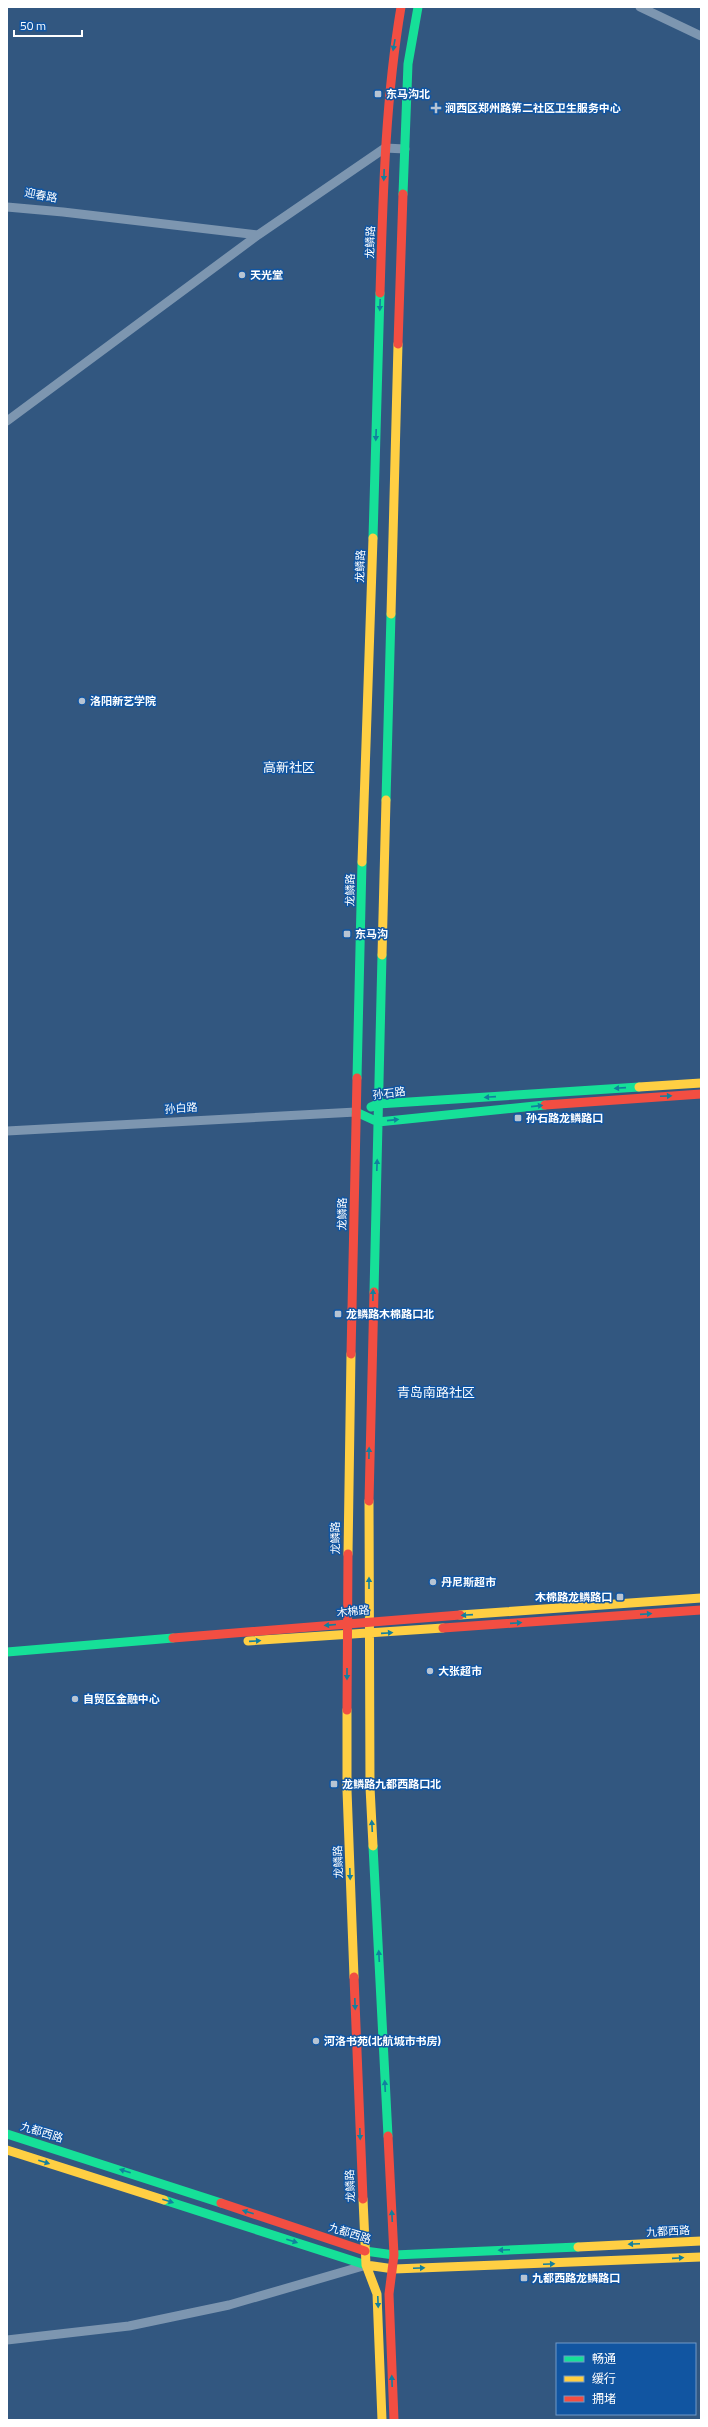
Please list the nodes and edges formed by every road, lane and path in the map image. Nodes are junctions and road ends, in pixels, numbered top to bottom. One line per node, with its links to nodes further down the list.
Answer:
1 (401, 7): 5 (main road, 龙鳞路, one-way to 5)
2 (418, 7): 6 (main road)
3 (640, 7): 4 (street)
4 (701, 36)
5 (385, 148): 6 (street); 10 (street); 15 (main road, 龙鳞路, one-way to 15)
6 (405, 149): 14 (main road)
7 (7, 202): 9 (street, 迎春路)
8 (7, 207): 9 (street, 迎春路)
9 (63, 212): 10 (street)
10 (258, 235): 11 (street)
11 (7, 421)
12 (701, 1083): 14 (main road, 孙石路, one-way to 14)
13 (701, 1094): 16 (main road, one-way to 13)
14 (378, 1104): 15 (main road, 孙石路); 16 (main road)
15 (356, 1112): 16 (main road); 17 (street, 孙白路); 21 (main road, 龙鳞路)
16 (378, 1122): 20 (main road, one-way to 16)
17 (7, 1131)
18 (701, 1598): 20 (main road, 木棉路, one-way to 20)
19 (701, 1610): 22 (main road, 木棉路, one-way to 19)
20 (369, 1622): 21 (main road, 木棉路); 22 (main road)
21 (347, 1624): 23 (main road, 龙鳞路); 24 (main road, 木棉路, one-way to 24)
22 (370, 1634): 23 (main road, 木棉路); 30 (main road, one-way to 22)
23 (348, 1635): 25 (main road, 木棉路, one-way to 23); 29 (main road, 龙鳞路, one-way to 29)
24 (7, 1652)
25 (7, 1659)
26 (7, 2134): 29 (main road, 九都西路, one-way to 26)
27 (7, 2150): 32 (main road, one-way to 32)
28 (701, 2241): 30 (main road, 九都西路, one-way to 30)
29 (365, 2251): 30 (main road, 九都西路); 32 (main road, 龙鳞路)
30 (394, 2255): 33 (main road)
31 (701, 2257): 33 (main road, one-way to 31)
32 (366, 2265): 33 (main road); 34 (street); 35 (main road, 龙鳞路, one-way to 35)
33 (394, 2269): 36 (main road, one-way to 33)
34 (7, 2340)
35 (382, 2420)
36 (394, 2420)

